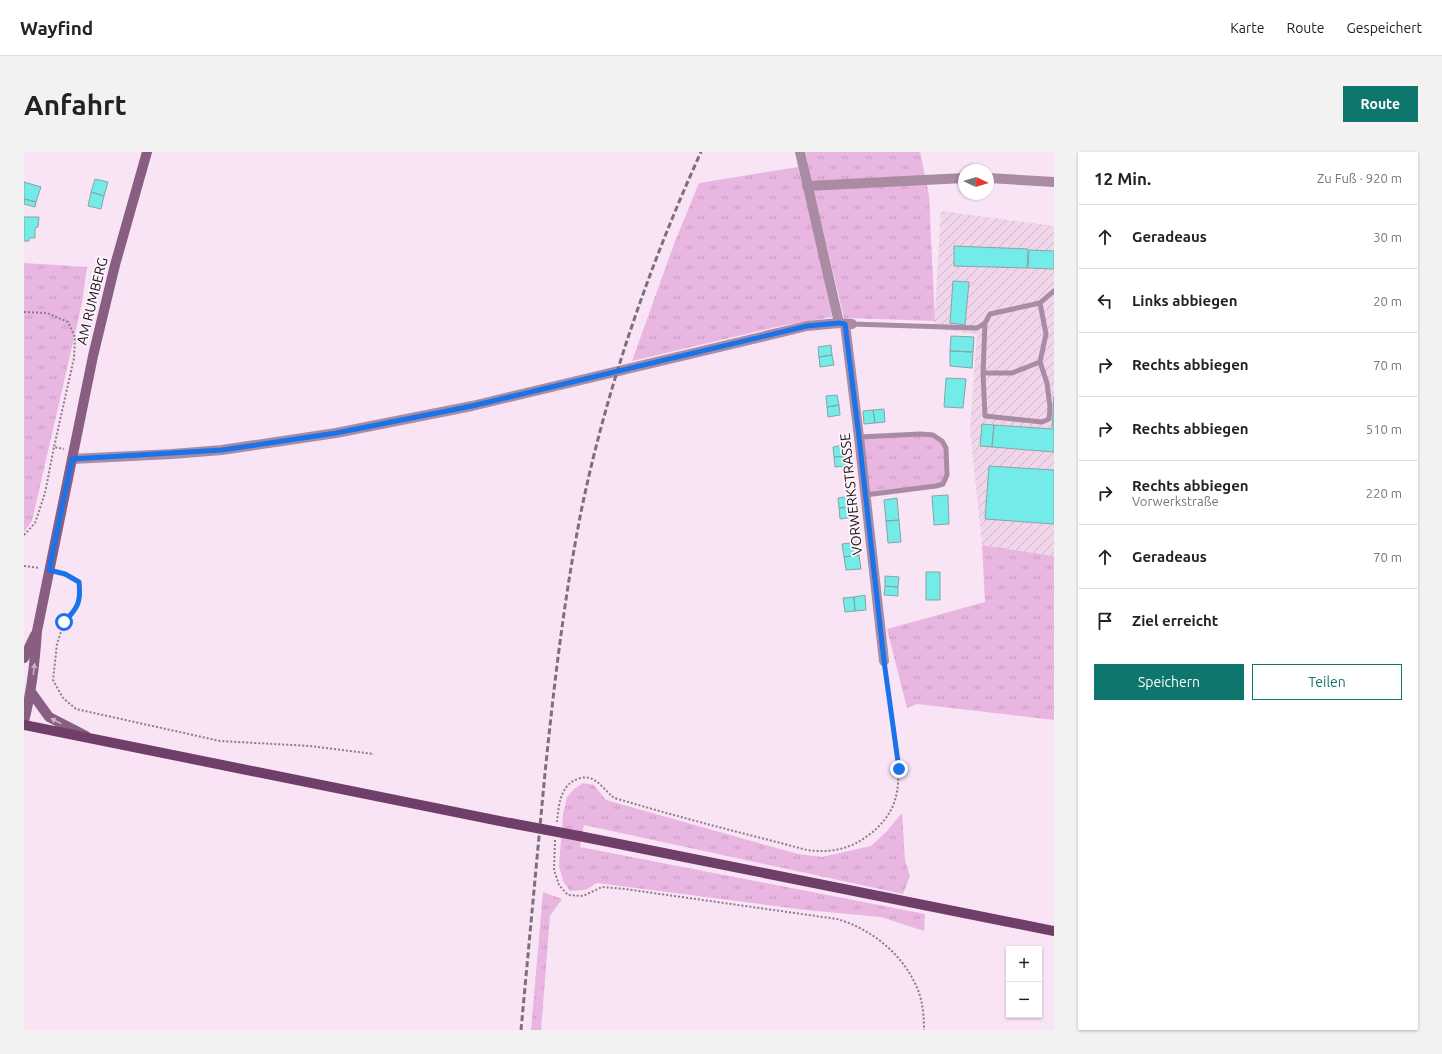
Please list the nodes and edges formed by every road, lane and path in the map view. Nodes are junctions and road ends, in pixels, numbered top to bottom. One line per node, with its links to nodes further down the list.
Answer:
1 (147, 152): 16 (main road, AM RUMBERG)
2 (800, 152): 6 (street, VORWERKSTRASSE)
3 (958, 178): 6 (street)
4 (994, 178): 5 (street)
5 (1054, 182)
6 (807, 186): 10 (street, VORWERKSTRASSE)
7 (1054, 291): 8 (lane)
8 (1040, 303): 11 (lane); 12 (lane)
9 (24, 312): 15 (path)
10 (845, 323): 11 (lane); 14 (street, VORWERKSTRASSE); 16 (street)
11 (985, 323): 13 (lane)
12 (1040, 362): 13 (lane); 13 (lane)
13 (983, 373)
14 (859, 437): 17 (street, VORWERKSTRASSE); 17 (lane)
15 (54, 447): 16 (path); 18 (path)
16 (73, 455): 20 (main road, AM RUMBERG)
17 (865, 495): 23 (street, VORWERKSTRASSE)
18 (24, 536)
19 (24, 566): 20 (path)
20 (49, 570): 21 (main road, AM RUMBERG); 28 (path)
21 (37, 631): 22 (main road); 24 (main road, one-way to 21)
22 (24, 658)
23 (884, 661): 29 (path)
24 (31, 692): 25 (main road); 27 (main road, one-way to 24)
25 (24, 721)
26 (24, 725): 27 (main road)
27 (90, 738): 31 (main road, bridge)
28 (374, 754)
29 (557, 827)
30 (556, 834): 32 (path)
31 (1054, 931)
32 (924, 1030)

